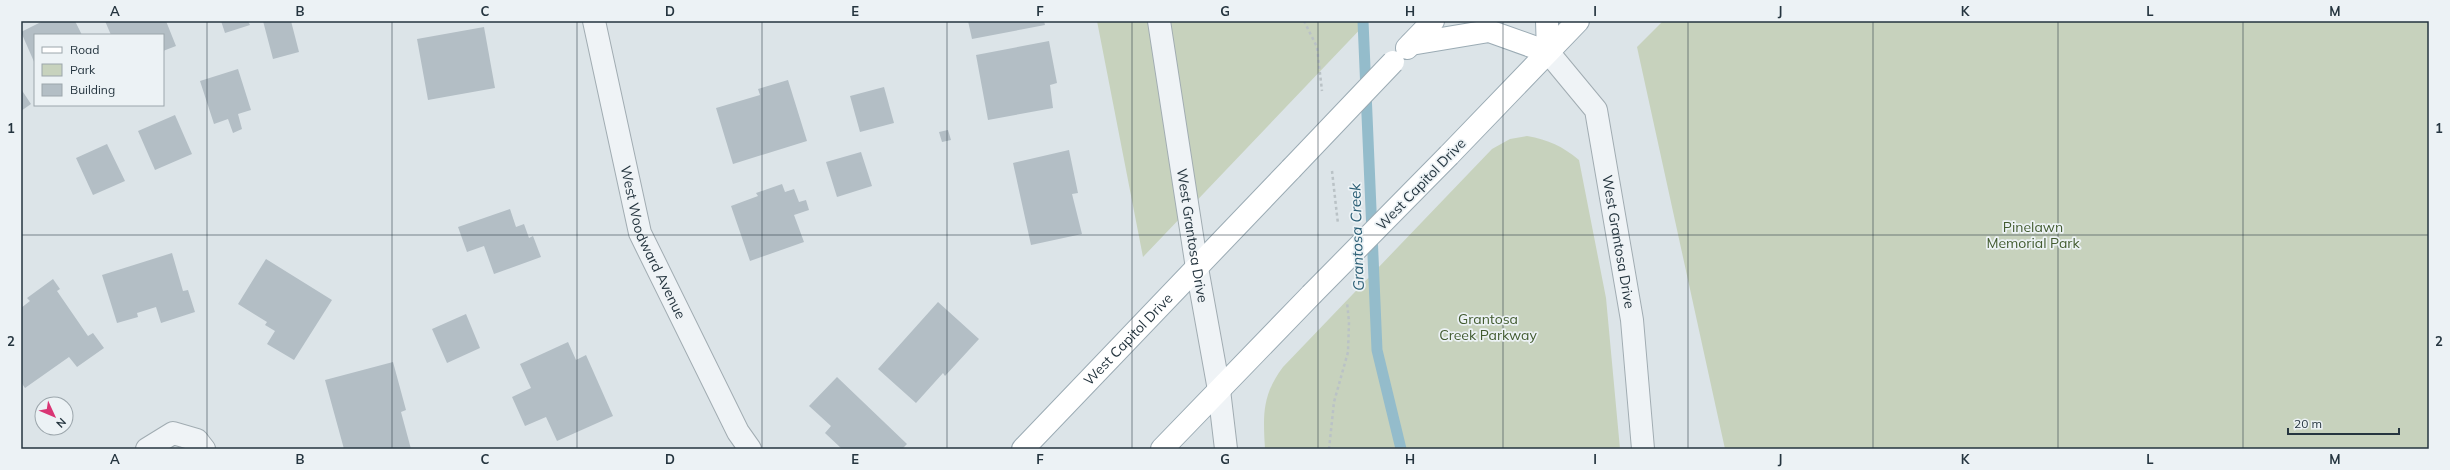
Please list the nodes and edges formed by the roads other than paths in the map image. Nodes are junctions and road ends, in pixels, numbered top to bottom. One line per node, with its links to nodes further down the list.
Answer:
1 (594, 21): 12 (street, West Woodward Avenue)
2 (1159, 21): 8 (street, West Grantosa Drive)
3 (1433, 21): 6 (main road, West Capitol Drive)
4 (1547, 21): 7 (main road)
5 (1578, 21): 7 (main road, West Capitol Drive)
6 (1411, 44): 7 (main road); 8 (main road, West Capitol Drive, bridge)
7 (1548, 52): 9 (main road, West Capitol Drive, bridge); 16 (street, West Grantosa Drive)
8 (1197, 268): 9 (street, West Grantosa Drive); 13 (main road, West Capitol Drive)
9 (1219, 390): 14 (main road, West Capitol Drive); 15 (street, West Grantosa Drive)
10 (147, 449): 11 (street)
11 (204, 449)
12 (750, 449)
13 (1023, 449)
14 (1162, 449)
15 (1226, 449)
16 (1643, 449)

